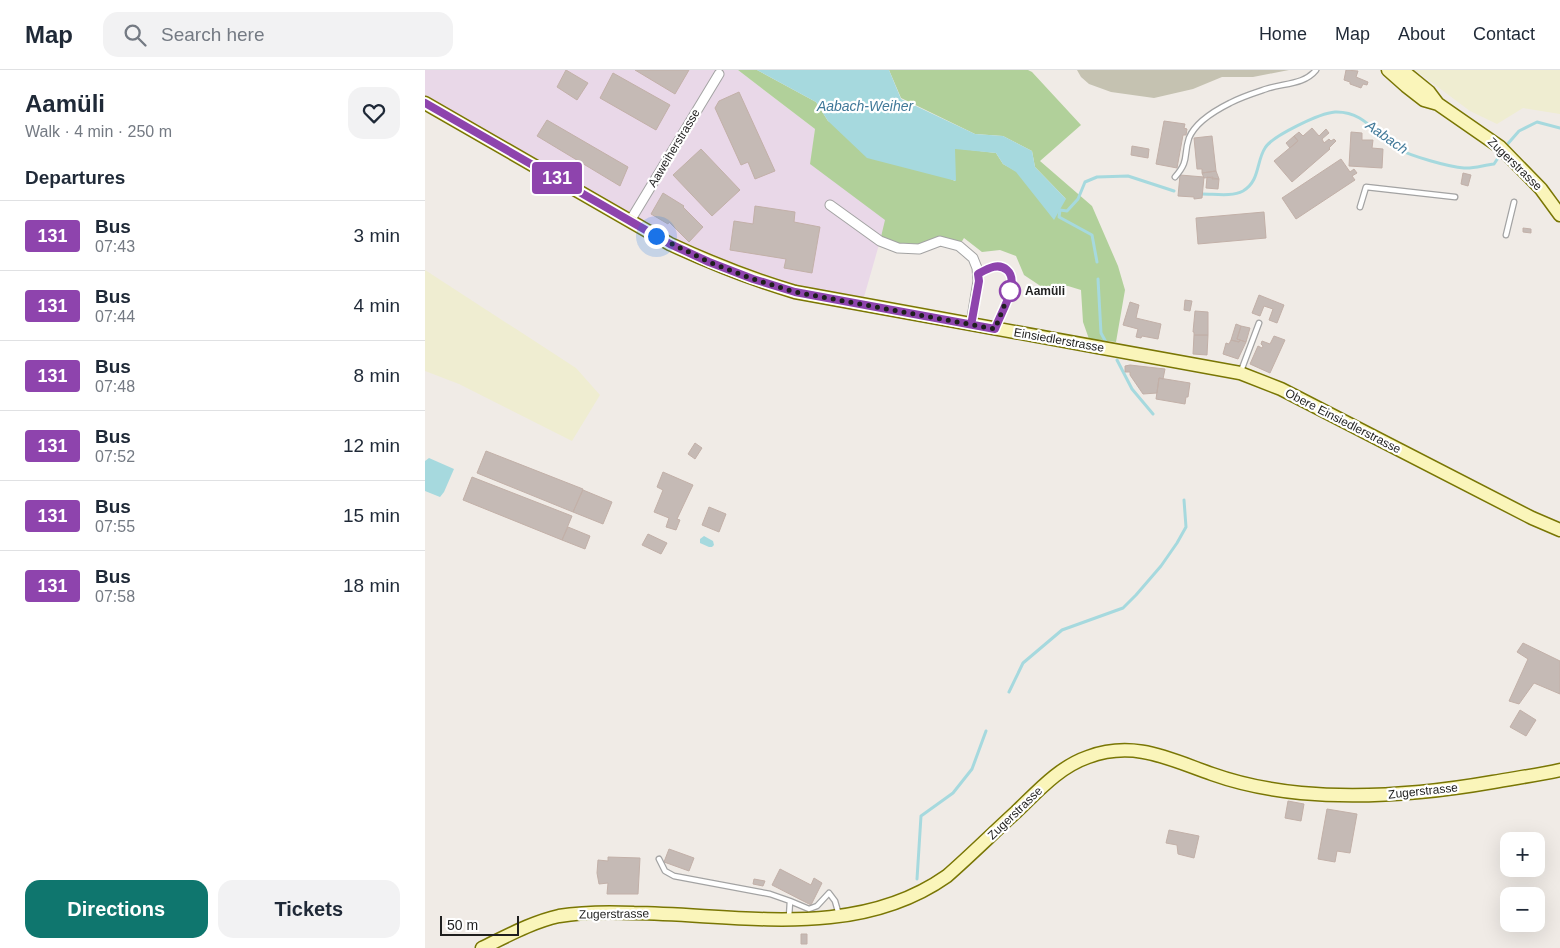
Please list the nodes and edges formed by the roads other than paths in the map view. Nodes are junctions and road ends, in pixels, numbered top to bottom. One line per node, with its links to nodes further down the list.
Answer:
1 (1315, 70): 7 (lane)
2 (1387, 70): 6 (main road, Zugerstrasse)
3 (1401, 70): 6 (main road, Zugerstrasse)
4 (715, 72): 13 (street, Aaweiherstrasse)
5 (425, 103): 13 (main road, Einsiedlerstrasse)
6 (1438, 104): 12 (main road, Zugerstrasse)
7 (1175, 177)
8 (1455, 197): 11 (lane)
9 (1514, 202): 14 (lane)
10 (829, 205): 15 (street)
11 (1360, 207)
12 (1560, 214)
13 (630, 221): 17 (main road, Einsiedlerstrasse)
14 (1506, 234)
15 (978, 274): 17 (street); 18 (lane)
16 (1259, 323): 20 (lane)
17 (971, 324): 18 (main road, Einsiedlerstrasse)
18 (995, 329): 19 (main road, Einsiedlerstrasse)
19 (1113, 350): 20 (main road, Obere Einsiedlerstrasse)
20 (1240, 373): 21 (main road, Obere Einsiedlerstrasse)
21 (1560, 530)
22 (1560, 770): 25 (main road, Zugerstrasse)
23 (659, 859): 24 (lane)
24 (790, 901): 25 (lane); 26 (lane)
25 (839, 916): 26 (main road, Zugerstrasse)
26 (789, 920): 27 (main road, Zugerstrasse)
27 (482, 948)

